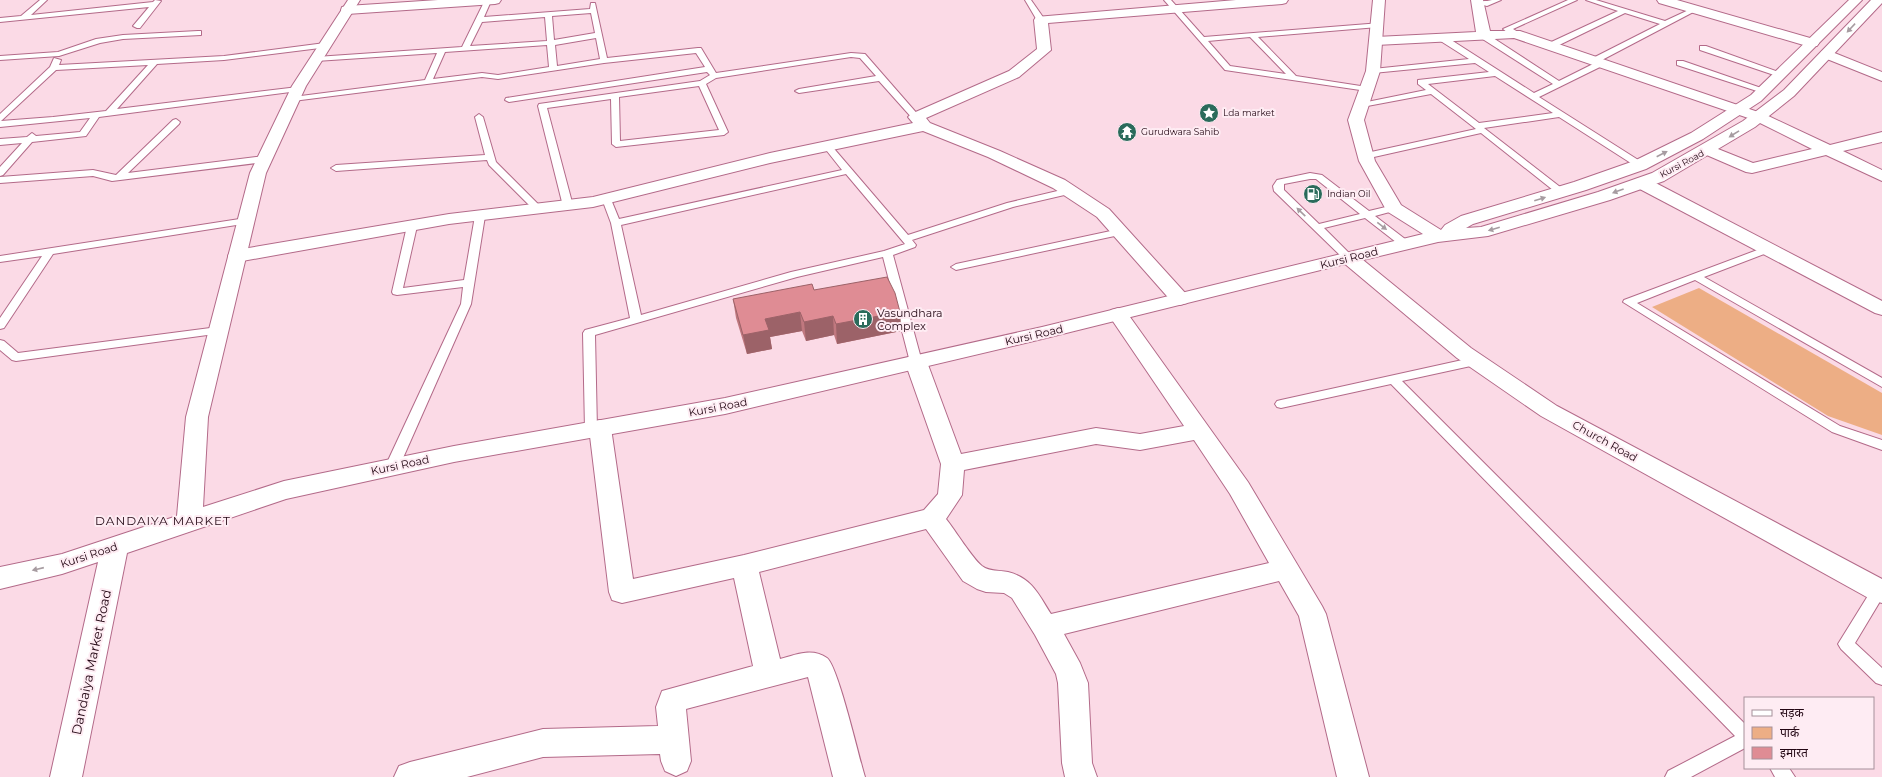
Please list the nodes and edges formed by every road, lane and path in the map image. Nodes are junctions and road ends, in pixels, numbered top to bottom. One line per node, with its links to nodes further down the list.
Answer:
1 (44, 0): 20 (lane)
2 (488, 0): 3 (street); 16 (street); 22 (lane)
3 (495, 0)
4 (1028, 0): 23 (lane)
5 (1282, 0): 15 (street)
6 (1379, 0): 25 (street)
7 (1498, 0): 14 (lane)
8 (1574, 0): 28 (lane)
9 (1589, 0): 18 (lane)
10 (1663, 0): 17 (street)
11 (1856, 0): 36 (street, Kursi Road)
12 (1878, 0): 43 (street, Kursi Road, one-way to 43)
13 (157, 2): 20 (lane); 26 (lane)
14 (1477, 2): 31 (street)
15 (1170, 4): 23 (street); 33 (lane)
16 (350, 5): 41 (street)
17 (1695, 9): 24 (lane); 36 (street)
18 (1624, 11): 24 (lane); 37 (lane)
19 (548, 14): 22 (lane); 29 (lane); 35 (lane)
20 (23, 18): 21 (lane)
21 (0, 20)
22 (478, 20): 39 (lane)
23 (1042, 20): 79 (street)
24 (1666, 24): 47 (lane)
25 (1378, 25): 30 (lane); 34 (street)
26 (137, 26)
27 (198, 32): 42 (lane)
28 (1515, 34): 31 (street); 37 (street)
29 (599, 35): 35 (lane); 46 (lane)
30 (1252, 35): 33 (lane); 58 (lane)
31 (1484, 36): 32 (street); 61 (lane)
32 (1442, 38): 34 (street); 45 (lane)
33 (1202, 39): 58 (lane)
34 (1376, 41): 52 (street)
35 (550, 43): 39 (lane); 51 (lane)
36 (1812, 43): 55 (street, Kursi Road)
37 (1550, 46): 47 (street)
38 (1702, 48): 55 (lane)
39 (466, 49): 40 (lane)
40 (442, 50): 41 (lane); 59 (lane)
41 (320, 52): 48 (lane); 66 (street)
42 (59, 54): 44 (lane); 50 (lane)
43 (1827, 54): 56 (street); 76 (street, Kursi Road)
44 (0, 58)
45 (1477, 60): 52 (lane); 54 (lane)
46 (604, 61): 51 (lane); 53 (lane)
47 (1598, 62): 61 (lane); 71 (street)
48 (154, 63): 50 (lane); 72 (lane)
49 (1680, 63): 63 (lane)
50 (54, 68): 77 (lane)
51 (553, 69): 59 (lane)
52 (1373, 71): 62 (street)
53 (712, 73): 57 (lane); 60 (lane); 69 (lane)
54 (1497, 73): 65 (lane); 68 (lane)
55 (1780, 74): 63 (street, Kursi Road)
56 (1882, 77)
57 (881, 78): 64 (lane); 79 (lane)
58 (1294, 78): 62 (lane)
59 (428, 82): 66 (lane)
60 (702, 83): 67 (lane); 67 (lane)
61 (1558, 84): 68 (lane)
62 (1367, 88): 70 (street)
63 (1763, 90): 71 (street, Kursi Road)
64 (799, 91)
65 (1434, 92): 70 (lane); 82 (lane)
66 (295, 94): 72 (lane); 91 (street)
67 (615, 96): 102 (lane)
68 (1533, 97): 74 (lane)
69 (509, 100)
70 (1362, 105): 89 (street)
71 (1738, 110): 76 (street); 95 (street, Kursi Road, one-way to 71)
72 (109, 113): 73 (lane)
73 (97, 114): 78 (lane); 84 (lane)
74 (1561, 114): 82 (lane); 95 (lane)
75 (479, 117): 90 (lane)
76 (1759, 117): 87 (street, Kursi Road, one-way to 87); 88 (street)
77 (0, 119)
78 (46, 120): 81 (lane); 84 (lane)
79 (920, 121): 86 (street); 99 (street)
80 (176, 122): 97 (lane)
81 (0, 124)
82 (1480, 128): 89 (lane); 100 (lane)
83 (1882, 137): 88 (street)
84 (30, 138): 85 (lane); 94 (lane)
85 (0, 142)
86 (827, 146): 93 (lane); 101 (street)
87 (1708, 150): 88 (street); 95 (street, Kursi Road)
88 (1827, 150): 96 (street)
89 (1366, 156): 103 (street)
90 (490, 157): 92 (lane); 104 (lane)
91 (265, 159): 97 (lane); 107 (street)
92 (336, 168)
93 (848, 171): 108 (lane); 113 (lane)
94 (0, 173)
95 (1641, 174): 100 (street, Kursi Road); 112 (street, Kursi Road, one-way to 112); 115 (street)
96 (1882, 176)
97 (119, 177): 98 (lane)
98 (0, 180)
99 (1070, 191): 111 (street); 113 (lane)
100 (1561, 192): 112 (street, Kursi Road, one-way to 100)
101 (607, 199): 102 (street); 108 (lane)
102 (568, 206): 104 (street)
103 (1394, 208): 105 (lane); 112 (street)
104 (538, 209): 106 (street)
105 (1368, 214): 110 (lane); 110 (lane, one-way to 105); 114 (lane, one-way to 114)
106 (480, 216): 109 (street); 123 (lane)
107 (246, 221): 116 (lane); 118 (street)
108 (616, 223): 127 (lane)
109 (412, 226): 118 (street); 123 (lane)
110 (1317, 227): 119 (lane)
111 (1120, 232): 121 (lane); 124 (street)
112 (1438, 236): 114 (street, Kursi Road)
113 (905, 239): 117 (lane)
114 (1405, 244): 119 (street, Kursi Road)
115 (1768, 249): 122 (lane); 125 (street)
116 (50, 251): 120 (lane); 128 (lane)
117 (887, 252): 127 (lane); 132 (lane)
118 (237, 256): 129 (street)
119 (1349, 258): 124 (street, Kursi Road); 131 (street, Church Road)
120 (0, 259)
121 (956, 267)
122 (1695, 276): 134 (lane); 138 (lane)
123 (469, 283): 140 (lane)
124 (1180, 299): 126 (street, Kursi Road)
125 (1882, 308)
126 (1118, 314): 132 (street, Kursi Road); 137 (street)
127 (636, 319): 136 (lane)
128 (0, 326)
129 (218, 331): 130 (lane); 142 (street)
130 (0, 344)
131 (1476, 361): 133 (lane); 147 (street, Church Road)
132 (916, 362): 136 (street, Kursi Road); 139 (street)
133 (1394, 380): 135 (lane); 151 (lane)
134 (1882, 383)
135 (1281, 404)
136 (596, 429): 140 (street, Kursi Road); 144 (street)
137 (1199, 431): 139 (street); 145 (street)
138 (1882, 445)
139 (952, 464): 141 (street)
140 (392, 467): 142 (street, Kursi Road)
141 (932, 518): 144 (street); 148 (street)
142 (189, 522): 143 (street, Kursi Road)
143 (115, 546): 146 (street, Kursi Road, one-way to 146); 154 (street, Dandaiya Market Road)
144 (744, 565): 149 (street)
145 (1286, 569): 148 (street); 158 (street)
146 (0, 578)
147 (1880, 591): 150 (lane)
148 (1045, 627): 157 (street)
149 (769, 674): 155 (street); 156 (street)
150 (1882, 678)
151 (1744, 734)
152 (1744, 740): 159 (lane)
153 (1779, 769): 160 (lane)
154 (66, 777)
155 (410, 777)
156 (849, 777)
157 (1081, 777)
158 (1353, 777)
159 (1674, 777)
160 (1786, 777)

